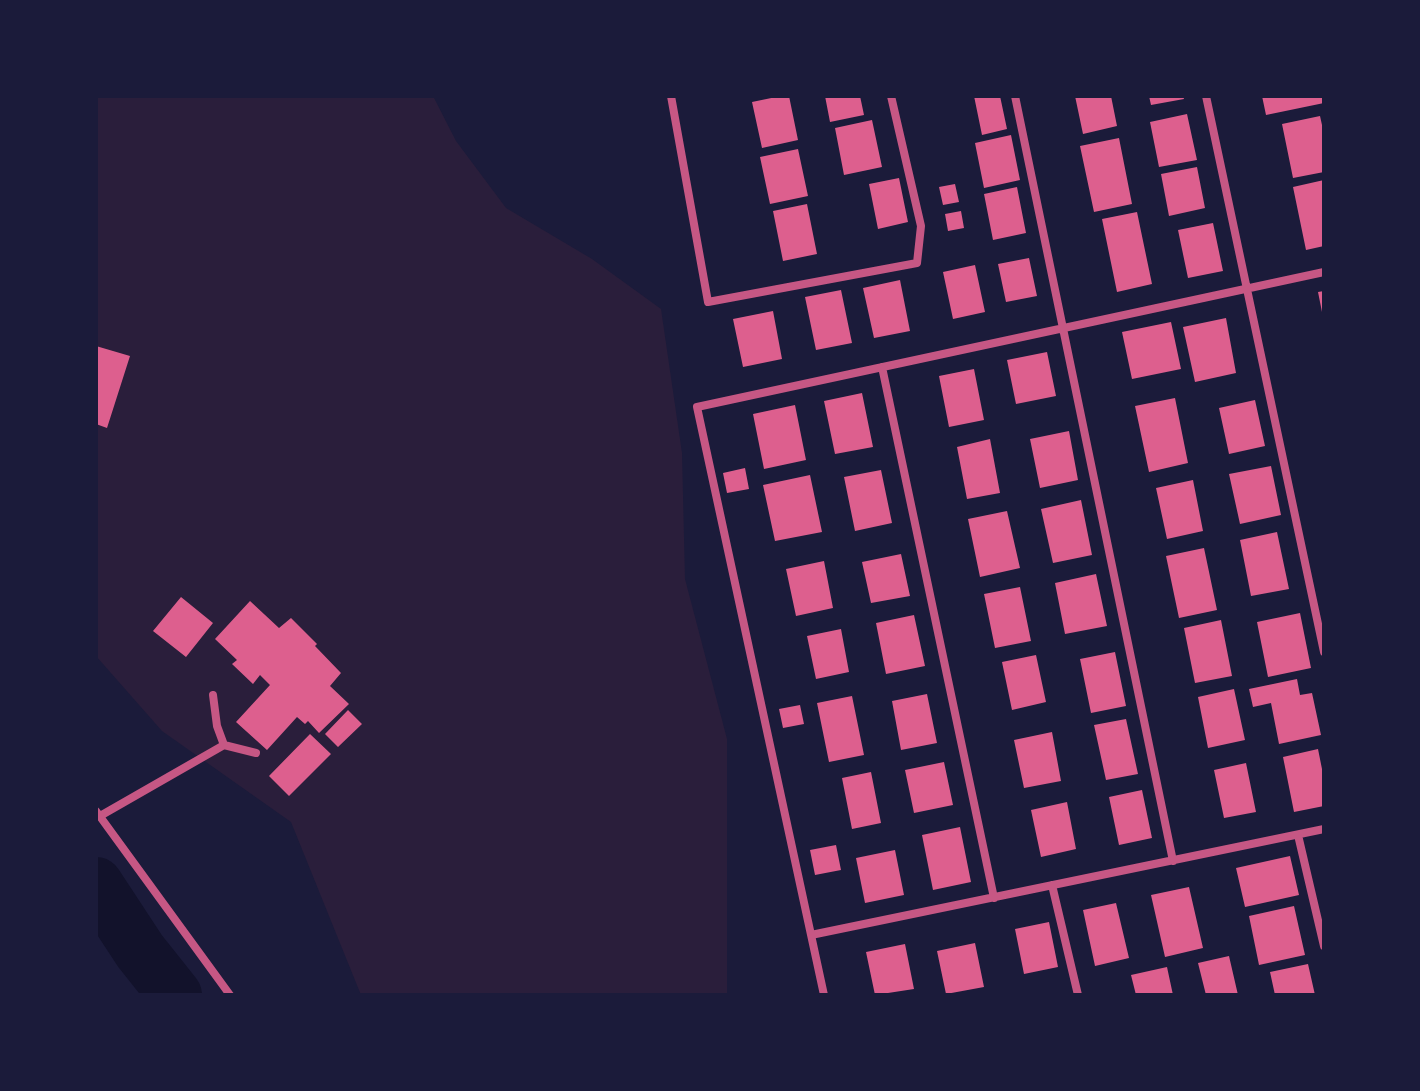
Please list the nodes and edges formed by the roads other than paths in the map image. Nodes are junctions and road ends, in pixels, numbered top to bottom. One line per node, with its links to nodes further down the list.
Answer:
1 (671, 96): 2 (street)
2 (891, 96)
3 (1015, 96): 7 (street)
4 (1206, 96): 6 (street)
5 (1324, 272): 6 (street)
6 (1248, 289): 7 (street); 9 (street)
7 (1065, 328): 8 (street); 16 (street)
8 (882, 367): 18 (street); 19 (street)
9 (1324, 652)
10 (213, 695): 11 (street)
11 (224, 745): 12 (street); 13 (street)
12 (256, 753)
13 (98, 813): 21 (street)
14 (1324, 829): 15 (street)
15 (1298, 835): 16 (street); 20 (street)
16 (1173, 861): 17 (street)
17 (1052, 885): 18 (street); 23 (street)
18 (994, 898): 19 (street)
19 (811, 935): 22 (street)
20 (1324, 946)
21 (230, 995)
22 (824, 995)
23 (1078, 995)

